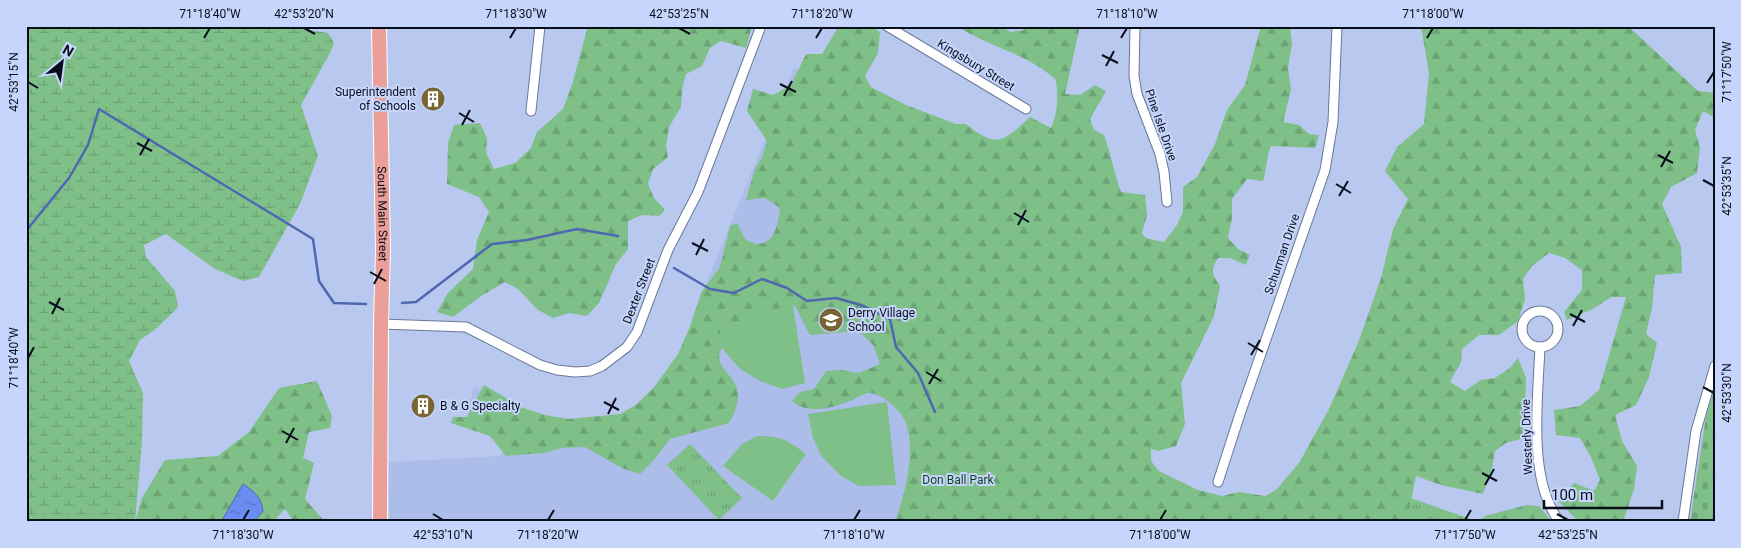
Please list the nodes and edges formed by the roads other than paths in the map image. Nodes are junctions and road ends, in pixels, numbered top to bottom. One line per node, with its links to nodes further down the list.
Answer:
1 (378, 26): 10 (main road, South Main Street)
2 (540, 26): 8 (street)
3 (761, 26): 10 (street, Dexter Street)
4 (887, 26): 7 (street, Kingsbury Street)
5 (1135, 26): 9 (street, Pine Isle Drive)
6 (1337, 26): 13 (street, Schurman Drive)
7 (1026, 109)
8 (531, 111)
9 (1167, 202)
10 (381, 324): 14 (main road, South Main Street)
11 (1540, 347): 11 (street); 15 (street, Westerly Drive)
12 (1715, 366): 16 (street)
13 (1218, 482)
14 (380, 522)
15 (1560, 522)
16 (1683, 522)

